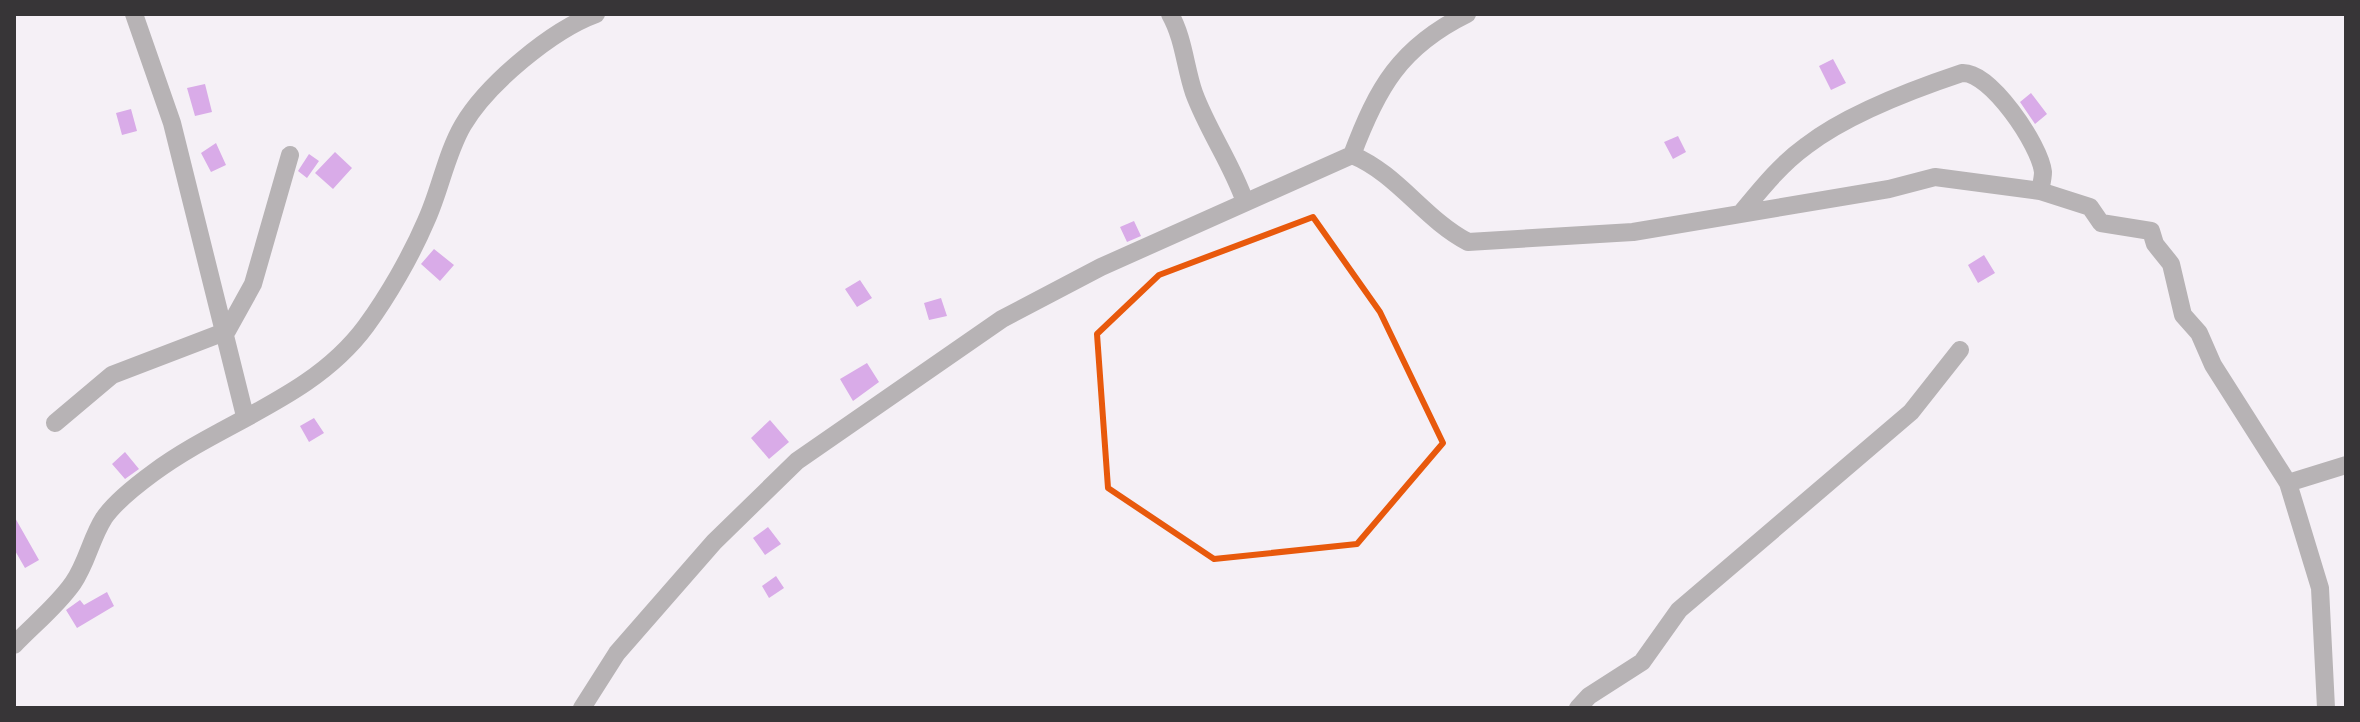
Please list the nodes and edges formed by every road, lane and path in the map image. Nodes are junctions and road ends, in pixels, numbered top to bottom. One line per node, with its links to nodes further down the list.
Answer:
1 (134, 14): 10 (street)
2 (596, 14): 12 (street)
3 (1170, 14): 8 (street)
4 (1467, 14): 6 (street)
5 (290, 155): 10 (street)
6 (1352, 155): 8 (street); 9 (street)
7 (2040, 191): 9 (street); 9 (street); 15 (street)
8 (1245, 202): 17 (street)
9 (1742, 212)
10 (227, 331): 12 (street); 13 (street)
11 (1960, 350): 18 (street)
12 (245, 416): 16 (street)
13 (55, 423)
14 (2346, 465): 15 (street)
15 (2288, 483): 19 (street)
16 (14, 645)
17 (582, 708)
18 (1578, 708)
19 (2326, 708)

